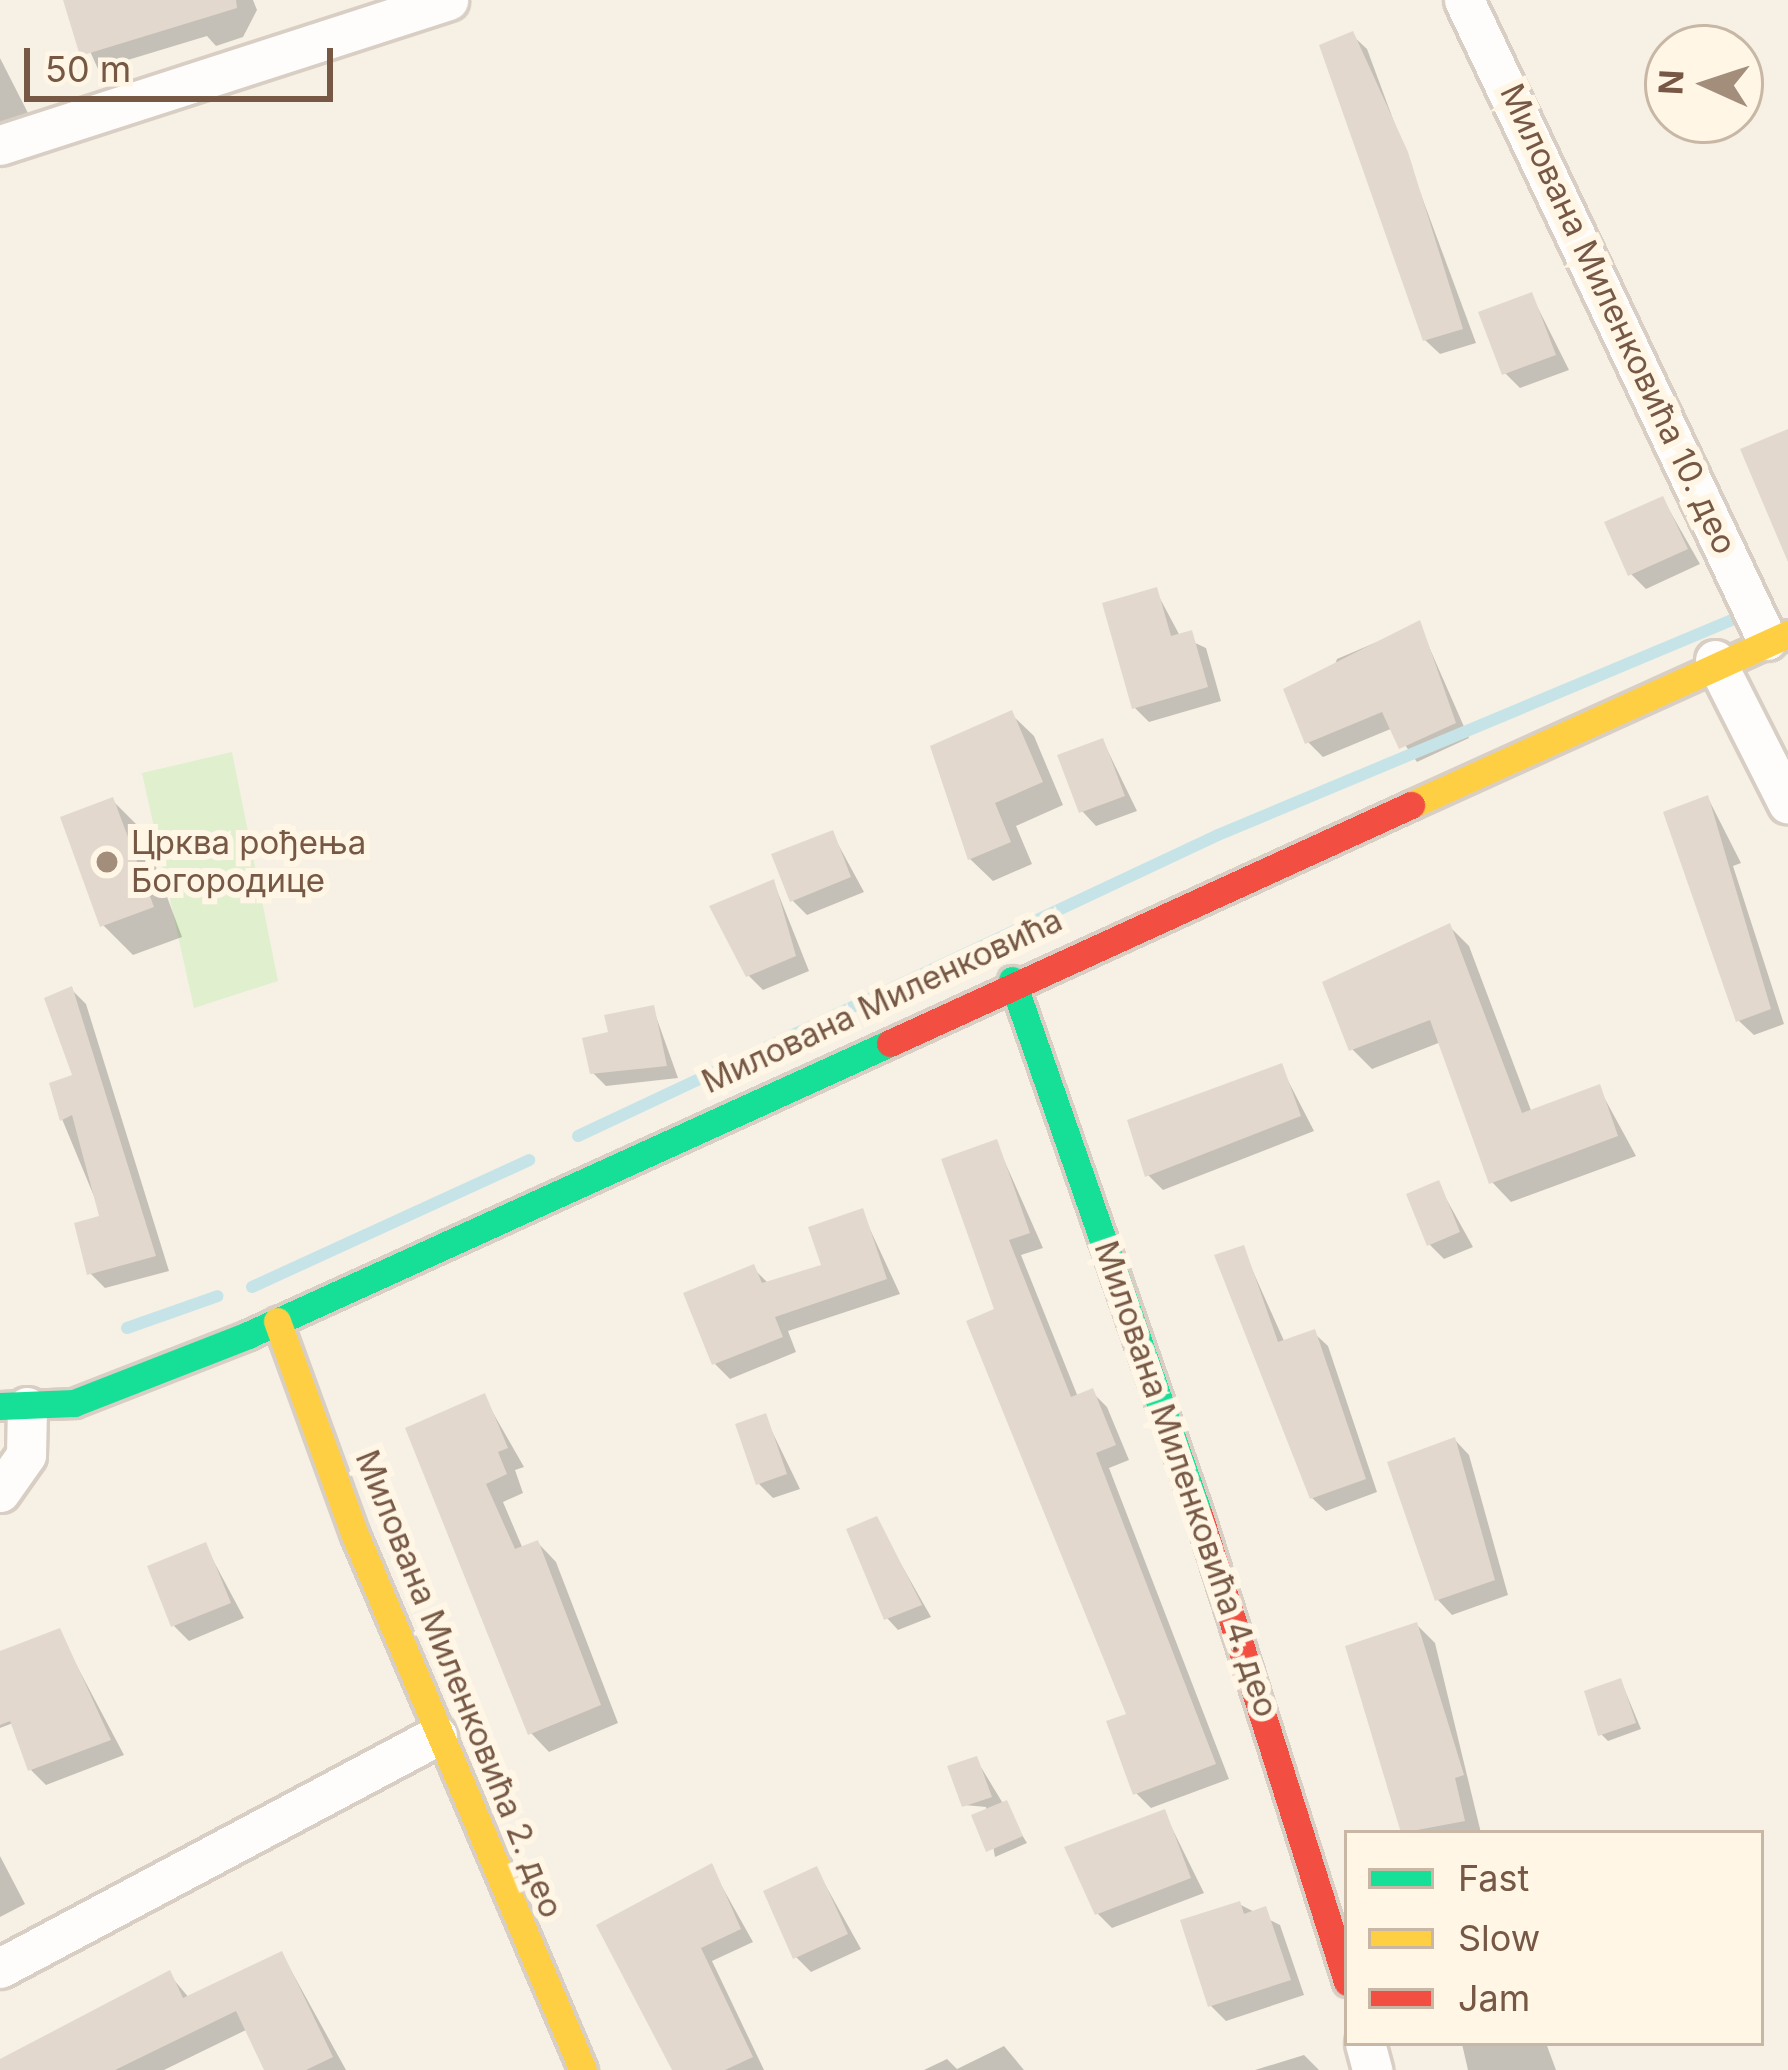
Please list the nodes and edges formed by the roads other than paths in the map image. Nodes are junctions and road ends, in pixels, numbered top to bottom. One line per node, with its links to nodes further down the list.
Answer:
1 (448, 0): 3 (street)
2 (1464, 0): 4 (street, Милована Миленковића 10. део)
3 (0, 145)
4 (1777, 637): 5 (street, Милована Миленковића)
5 (1715, 660): 6 (street); 7 (street, Милована Миленковића)
6 (1788, 804)
7 (1012, 980): 8 (street, Милована Миленковића); 13 (street, Милована Миленковића 4. део)
8 (277, 1322): 9 (street, Милована Миленковића); 11 (street, Милована Миленковића 2. део)
9 (13, 1407): 10 (street)
10 (0, 1492)
11 (437, 1736): 12 (street); 14 (street, Милована Миленковића 2. део)
12 (0, 1968)
13 (1344, 1972)
14 (584, 2070)

